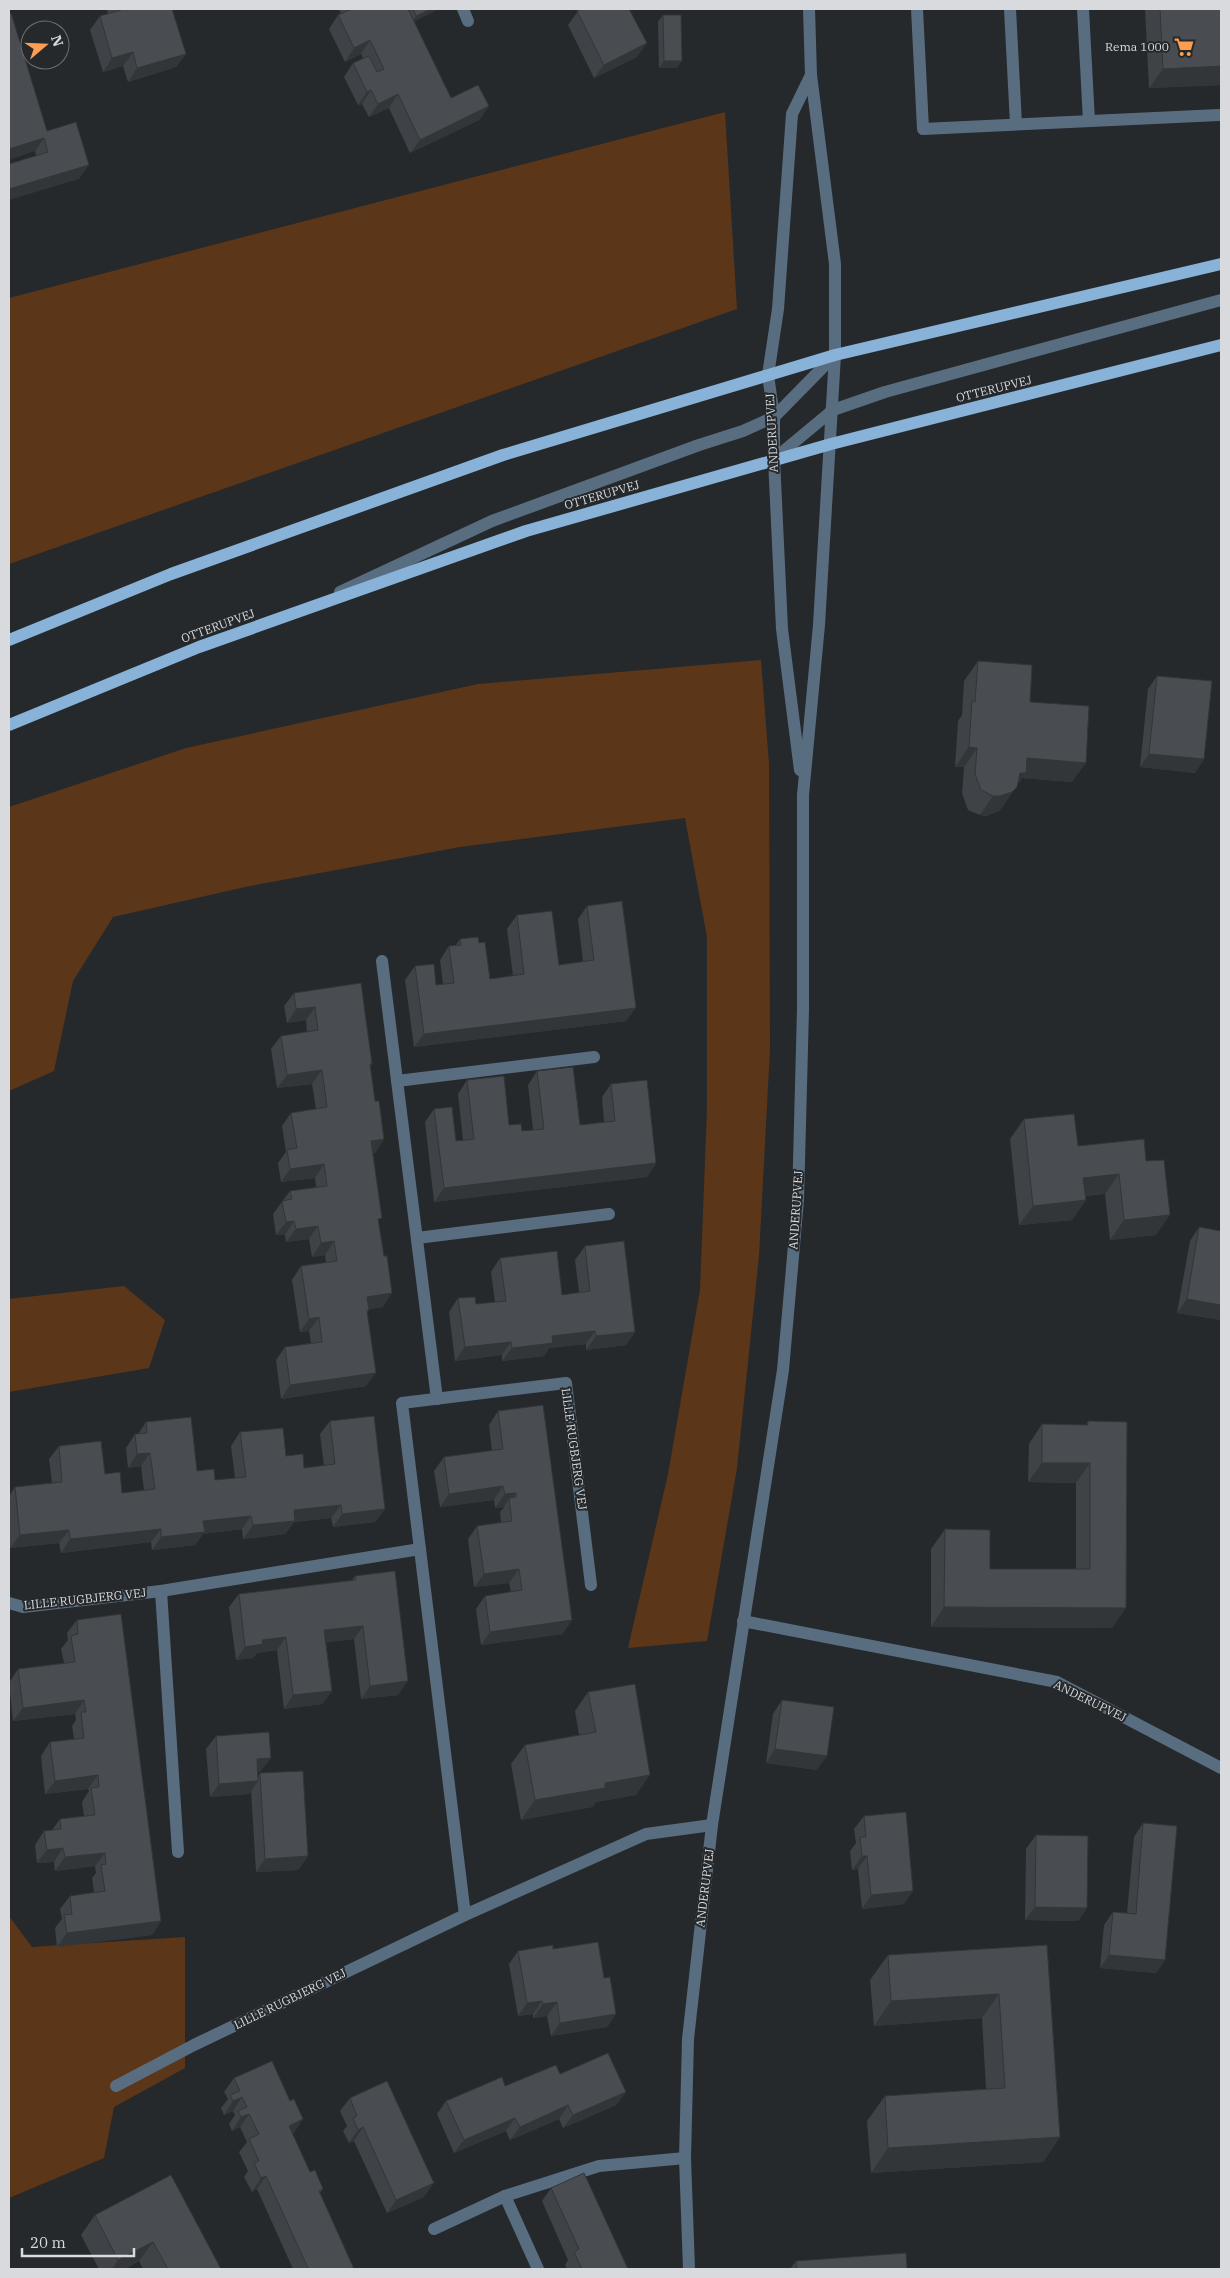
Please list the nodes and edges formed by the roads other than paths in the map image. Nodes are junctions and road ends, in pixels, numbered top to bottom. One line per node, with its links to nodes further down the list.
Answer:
1 (463, 9): 6 (street)
2 (809, 9): 7 (street, ANDERUPVEJ)
3 (917, 9): 10 (street)
4 (1010, 9): 10 (street)
5 (1083, 9): 9 (street)
6 (468, 21)
7 (812, 75): 14 (street, ANDERUPVEJ); 15 (street, ANDERUPVEJ)
8 (1219, 115): 9 (street)
9 (1089, 121): 10 (street)
10 (1016, 124)
11 (1221, 264): 14 (main road)
12 (1221, 300): 16 (street)
13 (1221, 346): 18 (main road, OTTERUPVEJ)
14 (835, 355): 15 (main road); 16 (street, ANDERUPVEJ); 17 (street)
15 (768, 375): 17 (street, ANDERUPVEJ); 21 (main road)
16 (833, 410): 18 (street, ANDERUPVEJ); 19 (street)
17 (774, 417): 19 (street, ANDERUPVEJ); 20 (street)
18 (831, 444): 19 (main road, OTTERUPVEJ); 23 (street, ANDERUPVEJ)
19 (774, 459): 20 (main road, OTTERUPVEJ); 23 (street, ANDERUPVEJ)
20 (297, 612): 22 (main road, OTTERUPVEJ)
21 (9, 640)
22 (9, 725)
23 (803, 795): 34 (street, ANDERUPVEJ)
24 (382, 961): 26 (street)
25 (594, 1057): 26 (street)
26 (398, 1081): 28 (street)
27 (609, 1214): 28 (street)
28 (417, 1238): 29 (street)
29 (437, 1399): 30 (street, LILLE RUGBJERG VEJ); 31 (street, LILLE RUGBJERG VEJ)
30 (420, 1549): 32 (street, LILLE RUGBJERG VEJ); 38 (street, LILLE RUGBJERG VEJ)
31 (591, 1585)
32 (161, 1591): 33 (street, LILLE RUGBJERG VEJ); 37 (street, LILLE RUGBJERG VEJ)
33 (9, 1602)
34 (743, 1621): 35 (street, ANDERUPVEJ); 36 (street, ANDERUPVEJ)
35 (1221, 1768)
36 (712, 1825): 38 (street, LILLE RUGBJERG VEJ); 40 (street, ANDERUPVEJ)
37 (178, 1852)
38 (465, 1915): 39 (street, LILLE RUGBJERG VEJ)
39 (116, 2086)
40 (685, 2158): 41 (street); 44 (street, ANDERUPVEJ)
41 (505, 2196): 42 (street); 43 (street)
42 (434, 2229)
43 (538, 2269)
44 (689, 2269)

